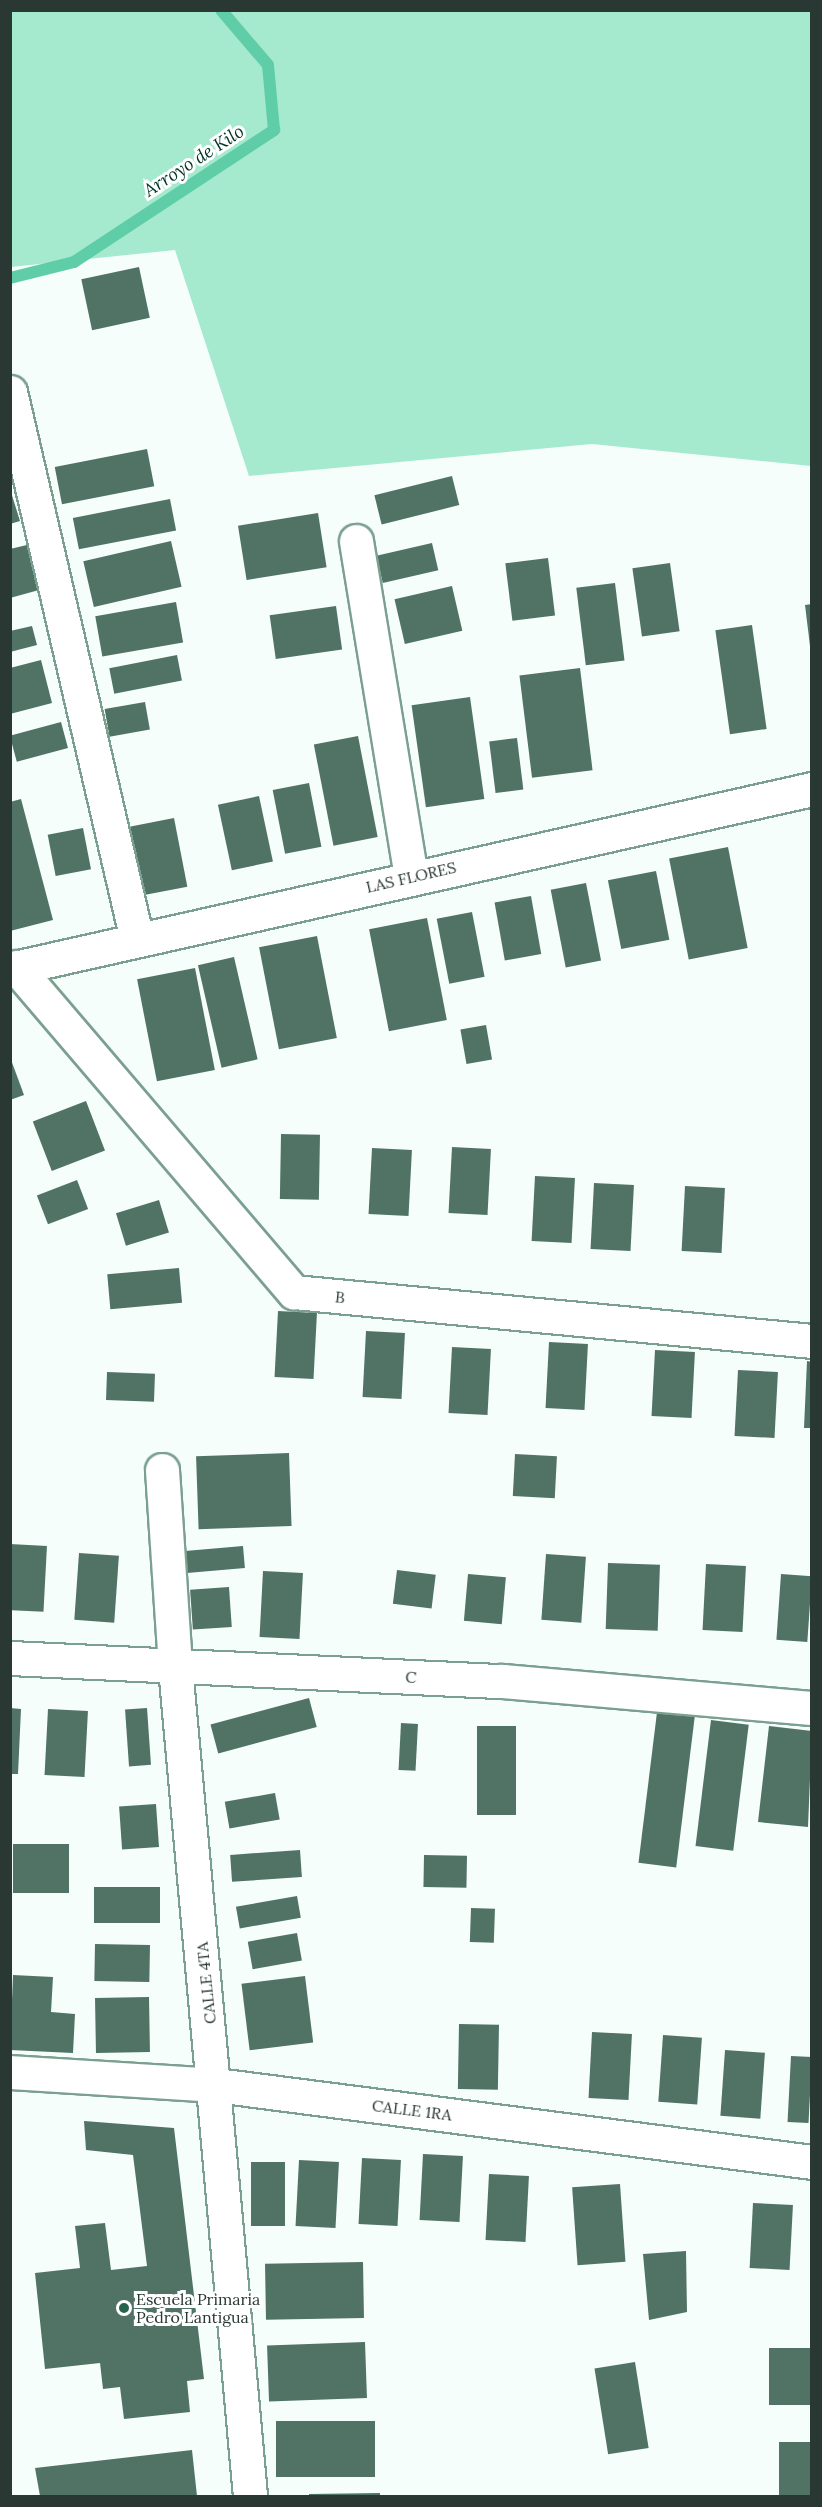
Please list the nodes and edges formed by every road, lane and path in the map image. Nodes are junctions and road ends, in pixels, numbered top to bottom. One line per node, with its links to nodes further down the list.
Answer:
1 (10, 392): 5 (street)
2 (356, 542): 4 (street)
3 (812, 789): 4 (street, LAS FLORES)
4 (411, 877): 5 (street, LAS FLORES)
5 (137, 940): 6 (street, LAS FLORES)
6 (13, 968): 7 (street, B)
7 (812, 1341)
8 (162, 1470): 10 (street, CALLE 4TA)
9 (10, 1658): 10 (street, C)
10 (175, 1667): 11 (street, C); 13 (street, CALLE 4TA)
11 (812, 1708)
12 (10, 2072): 13 (street, CALLE 1RA)
13 (216, 2085): 14 (street, CALLE 1RA); 15 (street, CALLE 4TA)
14 (812, 2162)
15 (250, 2496)

